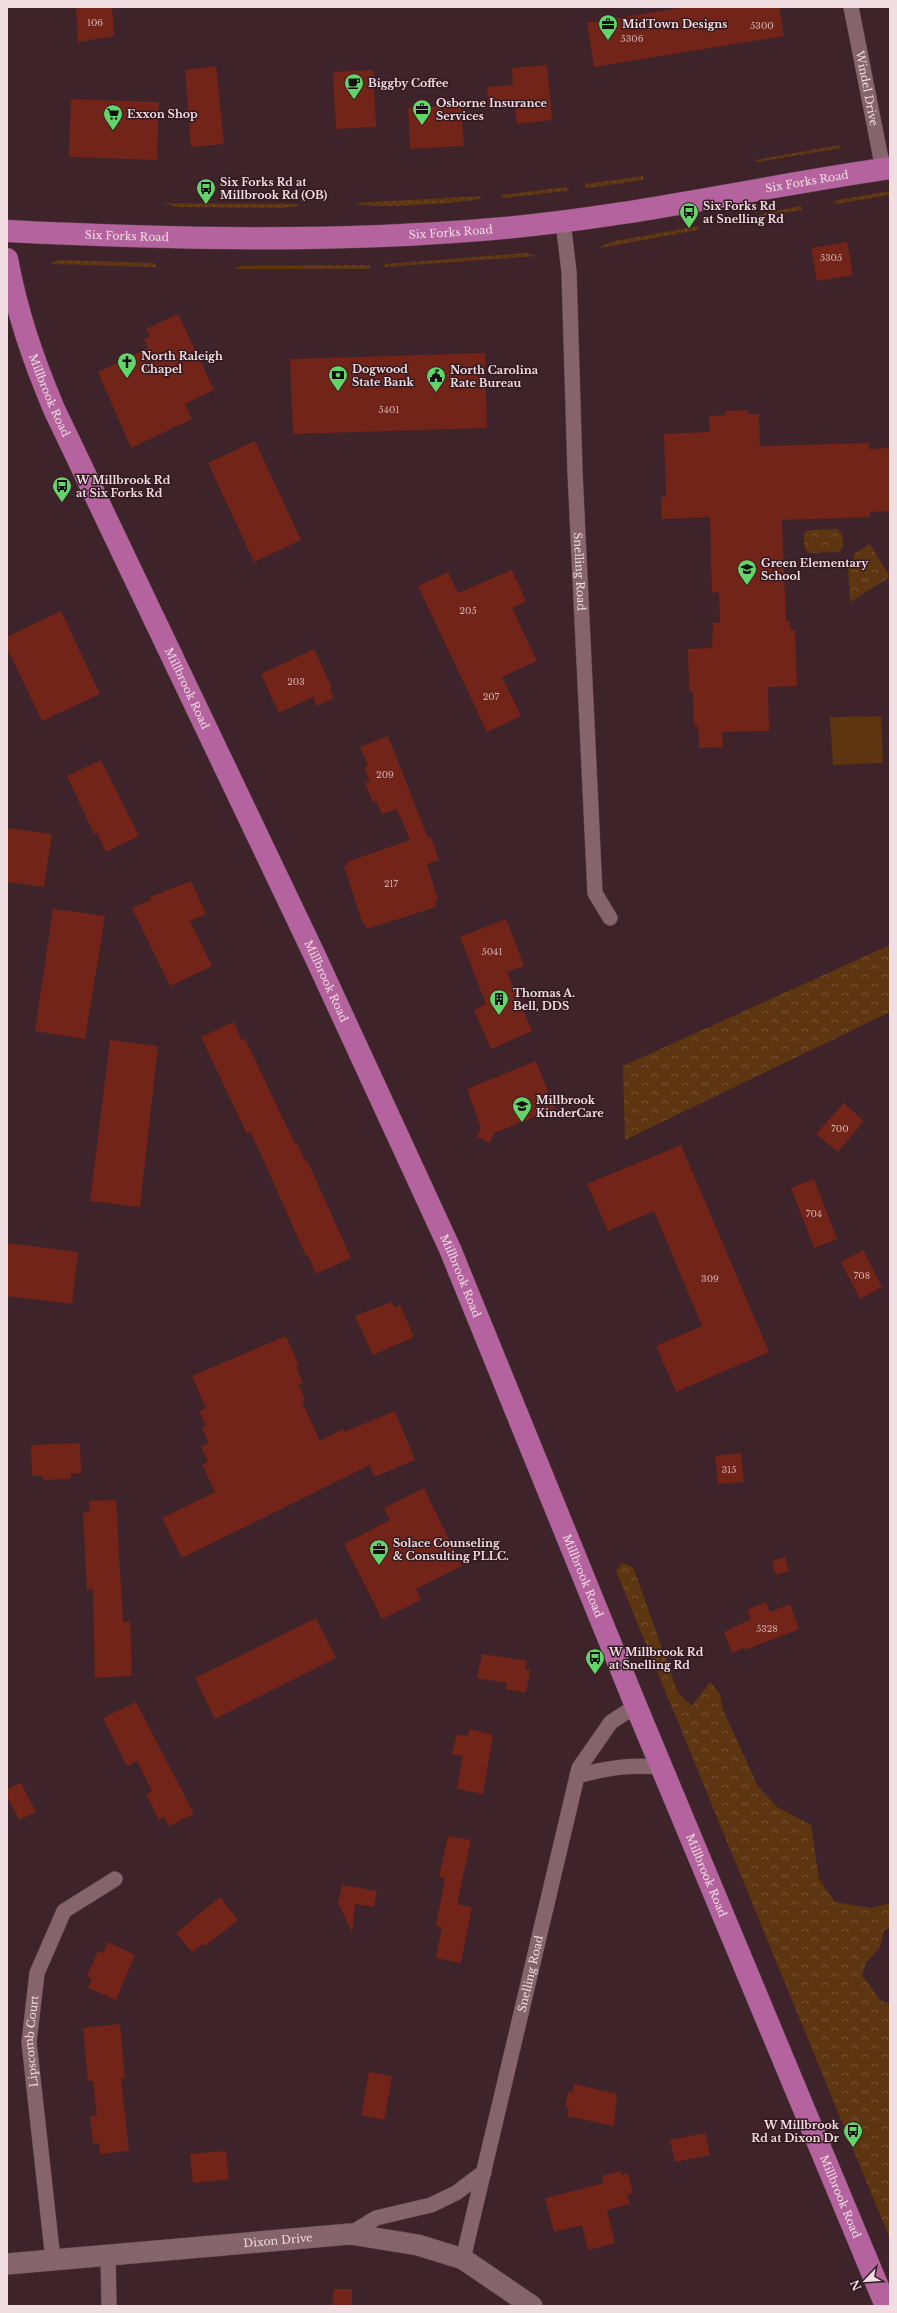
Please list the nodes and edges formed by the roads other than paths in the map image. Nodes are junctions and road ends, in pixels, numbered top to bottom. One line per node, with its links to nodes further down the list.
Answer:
1 (851, 7): 2 (street, Windel Drive)
2 (886, 168): 3 (main road, Six Forks Road)
3 (563, 221): 4 (main road, Six Forks Road); 6 (street, Snelling Road)
4 (7, 231)
5 (7, 259): 7 (main road, Millbrook Road)
6 (610, 918)
7 (636, 1706): 8 (main road, Millbrook Road); 9 (street, Snelling Road)
8 (663, 1767): 9 (street); 19 (main road, Millbrook Road)
9 (577, 1776): 11 (street, Snelling Road)
10 (115, 1879): 14 (street, Lipscomb Court)
11 (484, 2172): 12 (street); 15 (street, Snelling Road)
12 (350, 2234): 13 (street, Dixon Drive); 15 (street, Dixon Drive)
13 (108, 2255): 14 (street, Dixon Drive); 17 (street)
14 (54, 2260): 16 (street, Dixon Drive)
15 (463, 2260): 18 (street, Dixon Drive)
16 (7, 2264)
17 (109, 2306)
18 (532, 2306)
19 (886, 2306)

